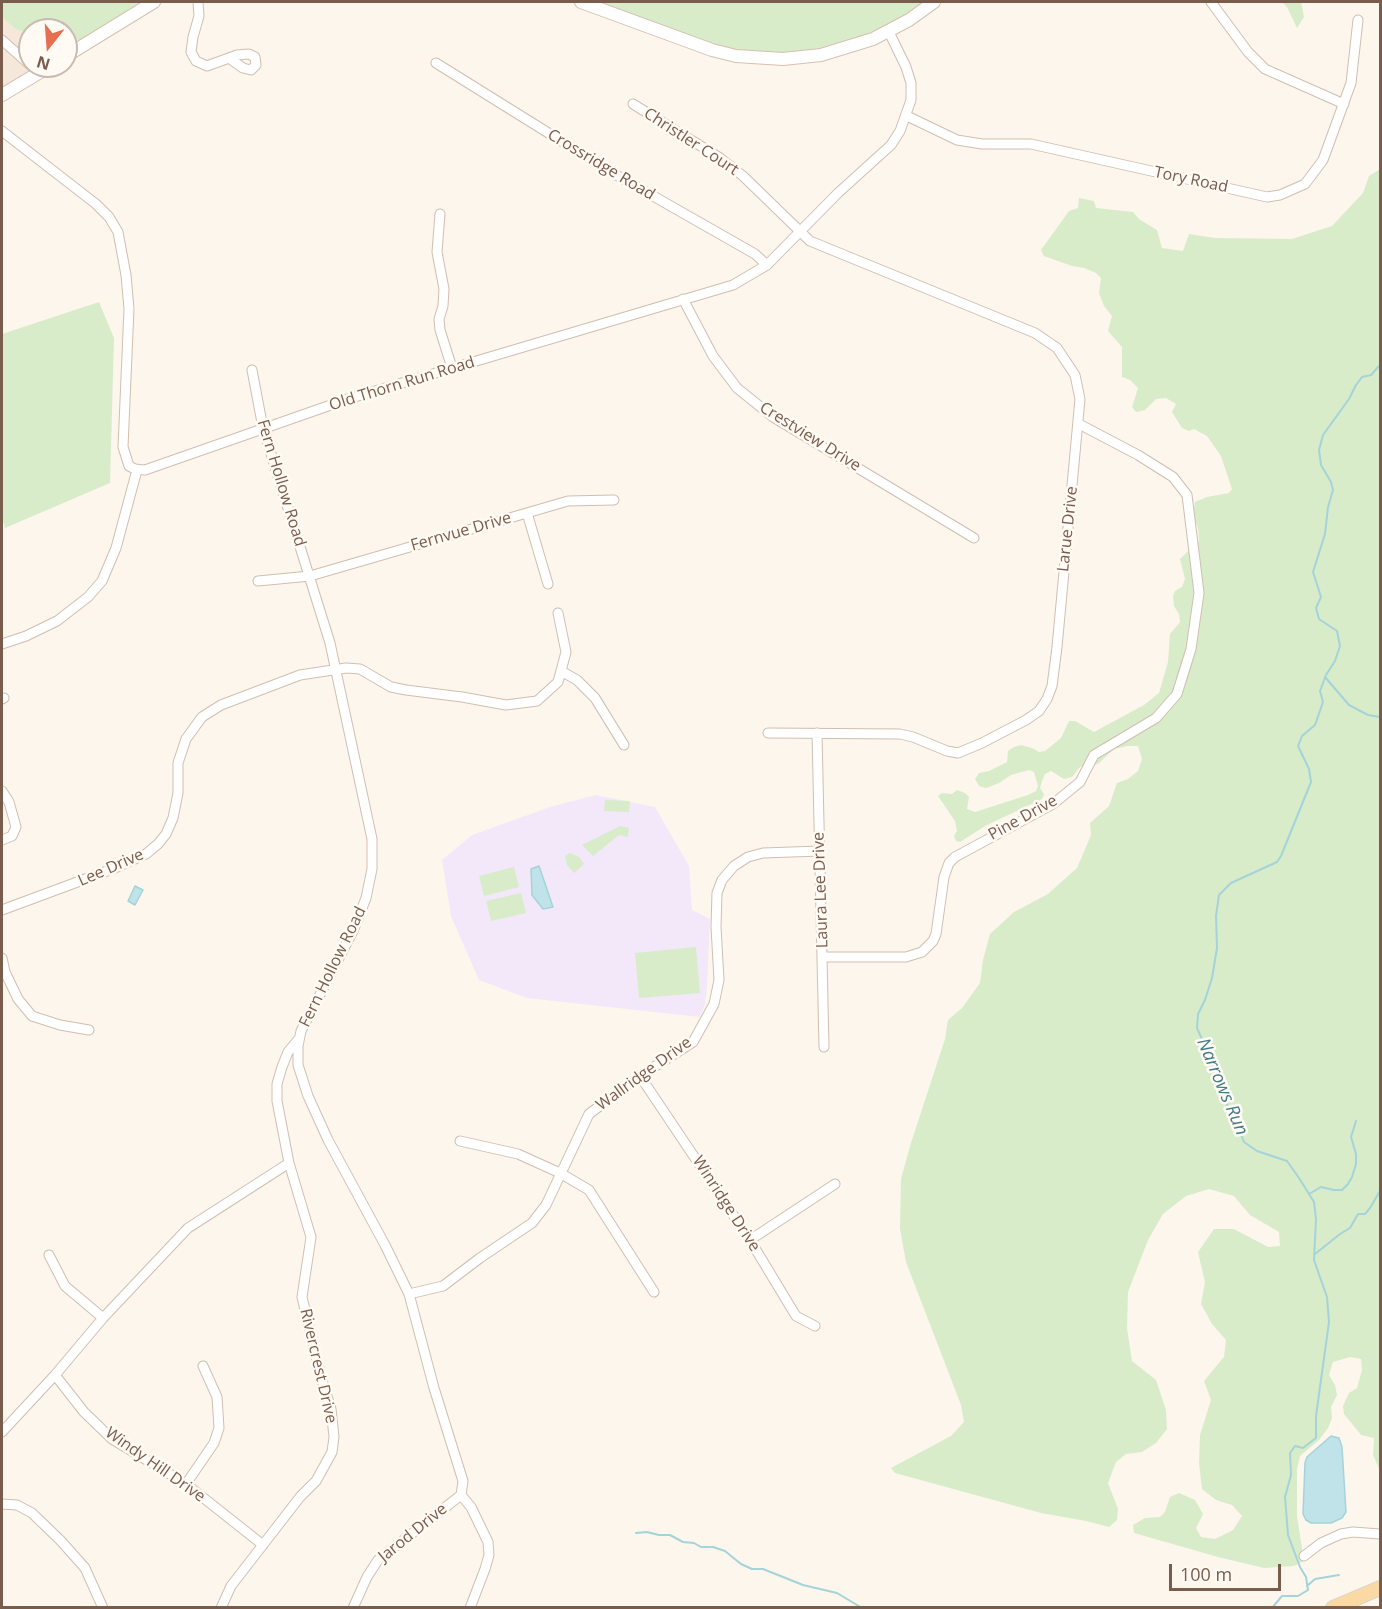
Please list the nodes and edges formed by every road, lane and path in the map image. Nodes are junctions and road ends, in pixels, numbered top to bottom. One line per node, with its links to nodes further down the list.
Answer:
1 (154, 2): 9 (street)
2 (198, 2): 11 (street)
3 (581, 2): 7 (street)
4 (934, 2): 7 (street)
5 (1211, 2): 16 (street)
6 (1358, 20): 16 (street, Tory Road)
7 (889, 32): 17 (street, Old Thorn Run Road)
8 (2, 40): 10 (street)
9 (78, 49)
10 (18, 54)
11 (229, 58)
12 (436, 63): 21 (street, Crossridge Road)
13 (22, 78): 14 (street)
14 (2, 96)
15 (633, 104): 20 (street, Christler Court)
16 (1344, 104): 17 (street, Tory Road)
17 (907, 116): 20 (street, Old Thorn Run Road)
18 (2, 130): 27 (street)
19 (440, 214): 23 (street)
20 (801, 231): 21 (street, Old Thorn Run Road); 25 (street, Larue Drive)
21 (766, 266): 22 (street, Old Thorn Run Road)
22 (683, 299): 23 (street, Old Thorn Run Road); 30 (street, Crestview Drive)
23 (452, 368): 26 (street, Old Thorn Run Road)
24 (252, 370): 26 (street, Fern Hollow Road)
25 (1078, 424): 39 (street, Larue Drive); 45 (street, Pine Drive)
26 (263, 428): 27 (street, Old Thorn Run Road); 31 (street, Fern Hollow Road)
27 (137, 470): 35 (street)
28 (614, 500): 29 (street, Fernvue Drive)
29 (527, 513): 31 (street, Fernvue Drive); 33 (street)
30 (974, 538)
31 (310, 576): 32 (street, Fernvue Drive); 36 (street, Fern Hollow Road)
32 (258, 581)
33 (548, 584)
34 (558, 613): 37 (street)
35 (2, 644)
36 (334, 669): 37 (street, Lee Drive); 44 (street, Lee Drive); 48 (street, Fern Hollow Road)
37 (561, 671): 40 (street)
38 (768, 733): 39 (street, Larue Drive)
39 (817, 733): 43 (street, Laura Lee Drive)
40 (624, 745)
41 (2, 791): 42 (street)
42 (2, 840)
43 (820, 851): 45 (street, Laura Lee Drive); 52 (street, Wallridge Drive)
44 (2, 910)
45 (823, 957): 49 (street, Laura Lee Drive)
46 (2, 958): 47 (street)
47 (88, 1030)
48 (298, 1040): 50 (street, Fern Hollow Road); 51 (street, Rivercrest Drive)
49 (824, 1047)
50 (300, 1071): 51 (street); 60 (street, Fern Hollow Road)
51 (280, 1072): 54 (street, Rivercrest Drive)
52 (640, 1076): 55 (street, Wallridge Drive); 57 (street, Winridge Drive)
53 (460, 1140): 55 (street)
54 (289, 1163): 61 (street); 70 (street, Rivercrest Drive)
55 (560, 1173): 59 (street); 60 (street, Wallridge Drive)
56 (835, 1184): 57 (street)
57 (750, 1240): 62 (street, Winridge Drive)
58 (50, 1255): 61 (street)
59 (654, 1292)
60 (409, 1294): 67 (street, Fern Hollow Road)
61 (103, 1318): 64 (street)
62 (815, 1326)
63 (203, 1366): 66 (street)
64 (55, 1375): 65 (street); 66 (street, Windy Hill Drive)
65 (2, 1432)
66 (186, 1484): 70 (street, Windy Hill Drive)
67 (461, 1495): 76 (street, Jarod Drive); 77 (street, Fern Hollow Road)
68 (2, 1504): 74 (street)
69 (1380, 1534): 71 (street)
70 (263, 1545): 75 (street, Rivercrest Drive)
71 (1304, 1556)
72 (1380, 1588): 78 (main road)
73 (1380, 1598): 79 (main road)
74 (103, 1608)
75 (221, 1608)
76 (353, 1608)
77 (470, 1608)
78 (1334, 1608)
79 (1355, 1608)

